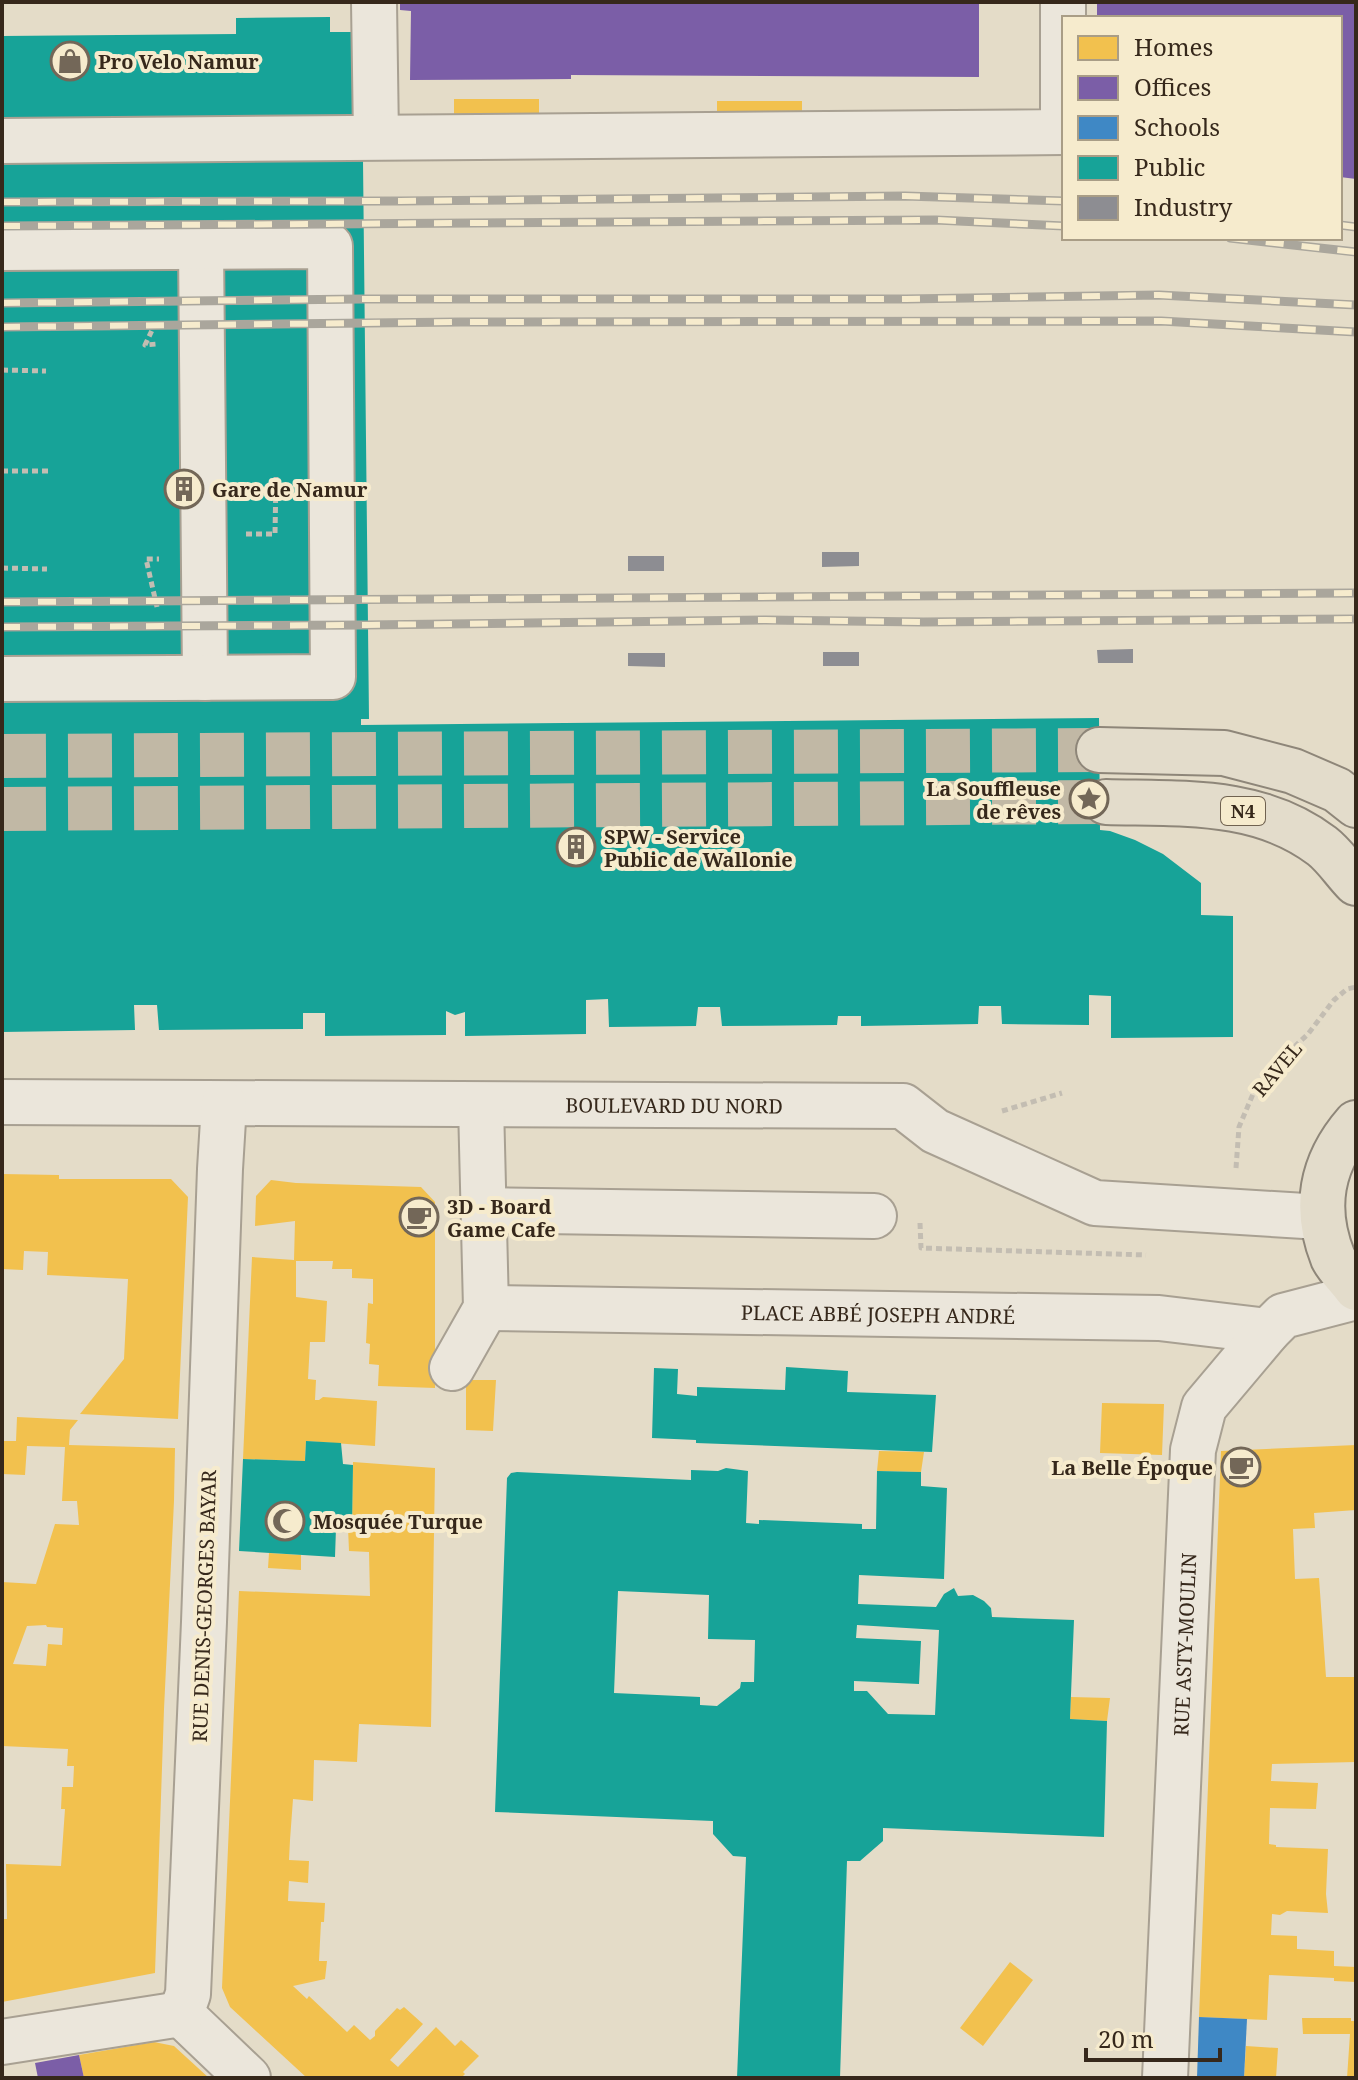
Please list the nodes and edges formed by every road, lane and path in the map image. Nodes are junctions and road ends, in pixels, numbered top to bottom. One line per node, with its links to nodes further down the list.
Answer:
1 (374, 2): 3 (street)
2 (1062, 132): 3 (street)
3 (376, 137): 4 (street)
4 (2, 141)
5 (201, 246): 6 (street); 17 (street); 17 (street)
6 (2, 248)
7 (2, 370): 8 (path)
8 (46, 371)
9 (2, 471): 10 (path)
10 (49, 471)
11 (276, 477): 12 (path)
12 (241, 534)
13 (164, 559): 16 (path)
14 (2, 568): 15 (path)
15 (47, 569)
16 (158, 613)
17 (205, 678): 18 (street)
18 (2, 679)
19 (1099, 750): 21 (main road)
20 (1106, 802): 22 (main road, N4)
21 (1356, 805)
22 (1356, 883)
23 (1356, 987): 28 (path, RAVEL)
24 (2, 1102): 25 (street, BOULEVARD DU NORD)
25 (224, 1104): 26 (street, BOULEVARD DU NORD); 37 (street, RUE DENIS-GEORGES BAYAR)
26 (481, 1105): 29 (street); 31 (street, BOULEVARD DU NORD)
27 (1356, 1123): 31 (main road)
28 (1236, 1174)
29 (483, 1210): 30 (street); 34 (street)
30 (874, 1216)
31 (1321, 1217): 32 (main road)
32 (1356, 1288)
33 (1356, 1297): 35 (street, RUE ASTY-MOULIN)
34 (486, 1308): 35 (street, PLACE ABBÉ JOSEPH ANDRÉ); 36 (street)
35 (1268, 1331): 40 (street, RUE ASTY-MOULIN)
36 (452, 1368)
37 (181, 2014): 38 (street); 39 (street)
38 (2, 2042)
39 (248, 2078)
40 (1165, 2078)

